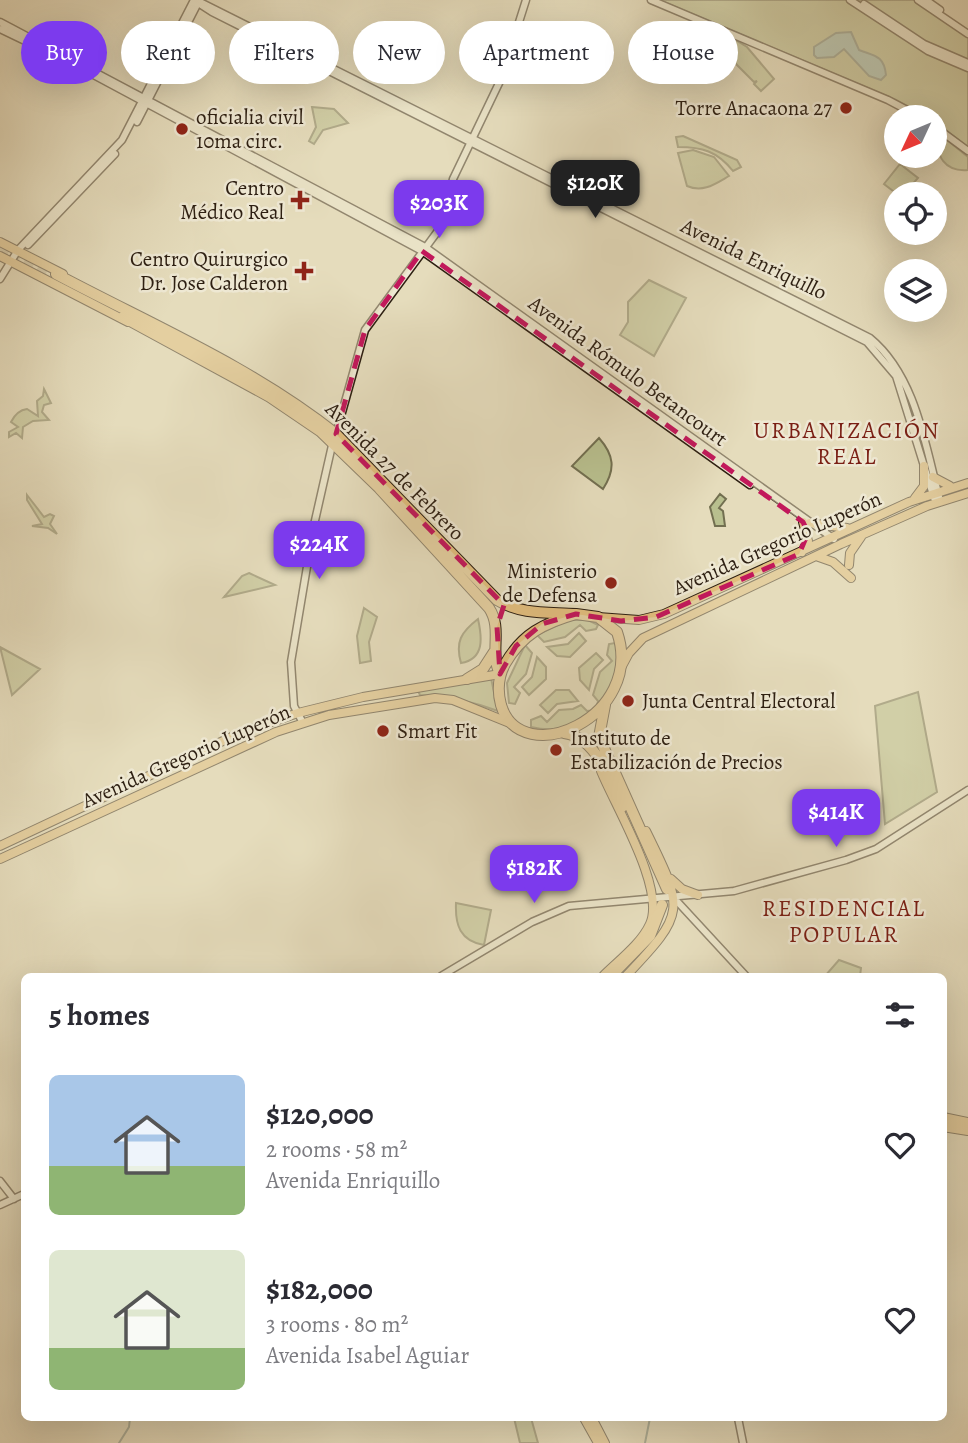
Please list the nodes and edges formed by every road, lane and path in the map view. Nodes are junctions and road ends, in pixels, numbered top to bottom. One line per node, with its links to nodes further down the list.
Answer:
1 (526, 0): 15 (main road)
2 (651, 0): 13 (main road)
3 (850, 0): 11 (main road)
4 (858, 0): 11 (main road)
5 (918, 0): 10 (main road)
6 (926, 0): 10 (main road)
7 (197, 1): 12 (main road); 15 (main road, Avenida Enriquillo)
8 (0, 22): 12 (main road, Avenida Rómulo Betancourt)
9 (0, 29): 12 (main road, Avenida Rómulo Betancourt)
10 (968, 31)
11 (968, 65)
12 (146, 100): 18 (main road, Avenida Rómulo Betancourt); 19 (main road)
13 (897, 105)
14 (947, 136): 16 (main road)
15 (471, 139): 18 (main road); 25 (main road, Avenida Enriquillo)
16 (968, 151)
17 (0, 242): 19 (main road, Avenida 27 de Febrero)
18 (424, 249): 26 (main road); 35 (main road, Avenida Rómulo Betancourt)
19 (19, 251): 21 (main road); 24 (main road, Avenida 27 de Febrero)
20 (0, 256): 21 (main road, Avenida 27 de Febrero)
21 (13, 261): 23 (main road); 24 (main road, Avenida 27 de Febrero)
22 (54, 275): 24 (highway)
23 (0, 279)
24 (138, 321): 26 (highway, Avenida 27 de Febrero)
25 (918, 436): 27 (main road, Avenida Enriquillo); 28 (main road, Avenida Enriquillo)
26 (335, 438): 38 (highway, Avenida 27 de Febrero); 58 (main road)
27 (924, 466): 31 (main road, Avenida Enriquillo); 33 (main road)
28 (933, 477): 30 (main road); 31 (main road, Avenida Enriquillo)
29 (968, 483): 30 (main road, Avenida Gregorio Luperón)
30 (957, 486): 31 (main road, Avenida Gregorio Luperón)
31 (935, 493): 33 (main road, Avenida Gregorio Luperón); 34 (main road, Avenida Enriquillo)
32 (968, 493): 34 (main road, Avenida Gregorio Luperón)
33 (909, 502): 36 (main road, Avenida Gregorio Luperón)
34 (938, 503): 37 (main road, Avenida Gregorio Luperón)
35 (806, 523): 36 (main road); 39 (main road, Avenida Rómulo Betancourt); 41 (main road)
36 (850, 529): 39 (main road, Avenida Gregorio Luperón); 40 (main road)
37 (863, 535): 40 (main road, Avenida Gregorio Luperón); 43 (main road)
38 (430, 536): 45 (highway, Avenida 27 de Febrero); 46 (highway, Avenida 27 de Febrero)
39 (830, 538): 40 (main road, Avenida Rómulo Betancourt); 41 (main road, Avenida Gregorio Luperón)
40 (841, 544): 42 (main road, Avenida Gregorio Luperón)
41 (799, 554): 49 (main road, Avenida Gregorio Luperón)
42 (817, 556): 44 (main road); 52 (main road, Avenida Gregorio Luperón)
43 (849, 565)
44 (851, 579)
45 (478, 594): 46 (highway); 50 (highway, Avenida 27 de Febrero)
46 (497, 600): 47 (highway, Avenida 27 de Febrero)
47 (516, 609): 48 (highway, Avenida 27 de Febrero); 50 (highway)
48 (576, 614): 49 (highway); 53 (highway)
49 (598, 617): 52 (highway)
50 (497, 626): 51 (highway)
51 (497, 645): 53 (highway); 54 (highway)
52 (622, 666): 56 (highway)
53 (500, 674): 54 (main road, Avenida Gregorio Luperón); 60 (highway)
54 (467, 679): 55 (main road, Avenida Gregorio Luperón)
55 (373, 695): 57 (main road); 58 (main road, Avenida Gregorio Luperón)
56 (605, 705): 61 (highway); 63 (highway)
57 (376, 706): 59 (main road, Avenida Gregorio Luperón); 60 (main road, Avenida Gregorio Luperón)
58 (298, 713): 59 (main road); 65 (main road, Avenida Gregorio Luperón)
59 (303, 723): 66 (main road, Avenida Gregorio Luperón)
60 (512, 724): 61 (highway)
61 (563, 732): 62 (highway)
62 (593, 750): 63 (highway); 69 (main road)
63 (611, 766): 67 (main road)
64 (968, 790): 68 (main road)
65 (0, 846)
66 (0, 859)
67 (668, 876): 68 (main road); 69 (main road)
68 (698, 895): 69 (main road); 70 (main road)
69 (664, 903): 70 (main road); 71 (main road); 72 (main road); 73 (highway); 74 (highway); 75 (main road)
70 (685, 911): 76 (main road)
71 (446, 973)
72 (606, 973)
73 (614, 973)
74 (623, 973)
75 (624, 973)
76 (743, 973)
77 (947, 1119): 78 (highway)
78 (968, 1123)
79 (947, 1127): 80 (highway)
80 (968, 1130)
81 (0, 1181): 83 (main road)
82 (21, 1196): 83 (main road)
83 (14, 1199): 84 (main road)
84 (0, 1205)
85 (586, 1421): 88 (main road)
86 (594, 1421): 89 (main road)
87 (739, 1421): 90 (main road)
88 (598, 1443)
89 (606, 1443)
90 (743, 1443)

